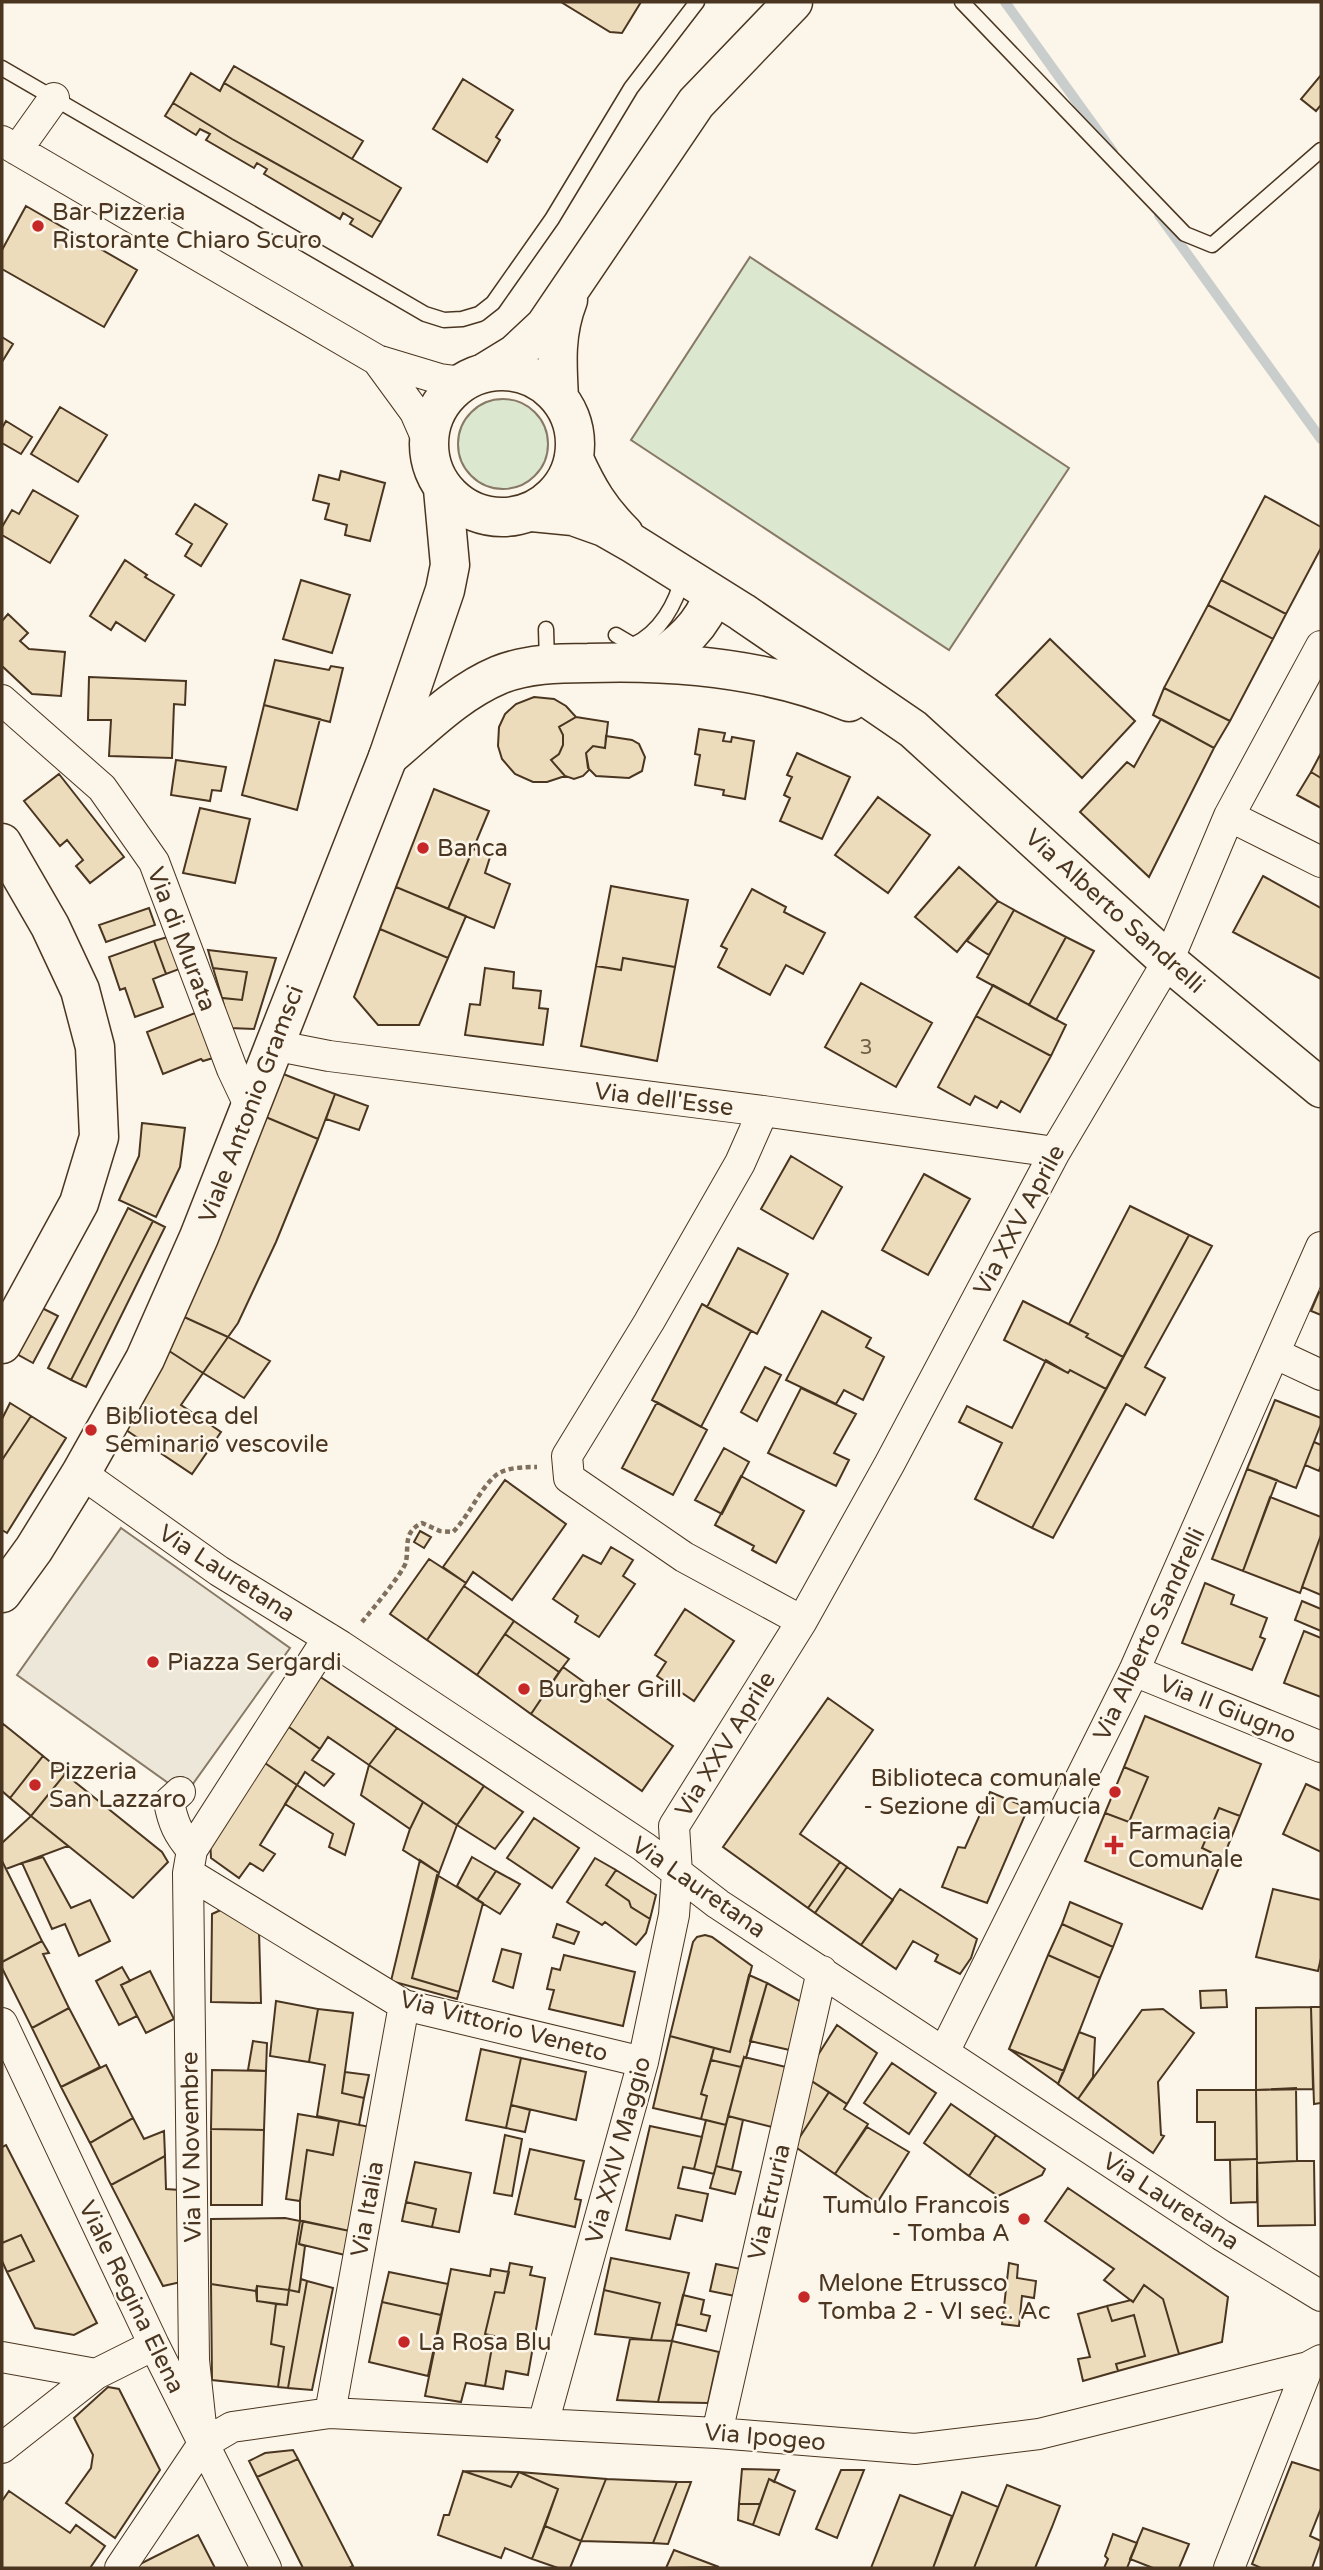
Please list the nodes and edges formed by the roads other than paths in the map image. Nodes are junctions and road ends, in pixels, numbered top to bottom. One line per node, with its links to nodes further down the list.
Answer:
1 (697, 2): 5 (lane)
2 (793, 2): 8 (main road, Viale Antonio Gramsci)
3 (962, 2): 7 (lane)
4 (2, 68): 5 (lane)
5 (54, 98): 6 (street)
6 (9, 146): 9 (street)
7 (1321, 150)
8 (580, 272): 10 (main road, Viale Antonio Gramsci); 11 (main road, Viale Antonio Gramsci)
9 (377, 360): 10 (street); 12 (street)
10 (473, 377): 11 (main road, Viale Antonio Gramsci); 12 (main road, Viale Antonio Gramsci)
11 (559, 398): 13 (main road, Viale Antonio Gramsci)
12 (429, 444): 14 (main road, Viale Antonio Gramsci)
13 (574, 459): 15 (main road, Viale Antonio Gramsci); 16 (main road, Via Alberto Sandrelli)
14 (443, 489): 15 (main road); 18 (main road, Viale Antonio Gramsci)
15 (518, 515): 16 (main road, Via Alberto Sandrelli); 18 (main road, Viale Antonio Gramsci)
16 (632, 543): 17 (main road, Via Alberto Sandrelli)
17 (698, 584): 19 (lane); 21 (main road); 23 (main road, Via Alberto Sandrelli)
18 (445, 590): 24 (main road, Viale Antonio Gramsci)
19 (616, 635)
20 (1321, 646): 25 (street, Via XXV Aprile)
21 (652, 662): 23 (main road, Via Alberto Sandrelli); 24 (main road, Via Alberto Sandrelli)
22 (2, 700): 31 (street, Via di Murata)
23 (913, 729): 28 (main road, Via Alberto Sandrelli)
24 (388, 757): 29 (main road, Viale Antonio Gramsci)
25 (1229, 816): 27 (street); 28 (street, Via XXV Aprile)
26 (2, 843): 35 (main road)
27 (1321, 862)
28 (1168, 961): 30 (main road, Via Alberto Sandrelli); 33 (street, Via XXV Aprile)
29 (273, 1045): 31 (main road, Viale Antonio Gramsci); 32 (street, Via dell'Esse)
30 (1321, 1088)
31 (249, 1105): 38 (main road, Viale Antonio Gramsci)
32 (763, 1111): 33 (street, Via dell'Esse); 40 (street)
33 (1055, 1152): 40 (street, Via XXV Aprile)
34 (1321, 1247): 36 (street, Via Alberto Sandrelli)
35 (2, 1344)
36 (1276, 1354): 37 (street); 42 (street, Via Alberto Sandrelli)
37 (1321, 1375)
38 (81, 1473): 39 (main road, Viale Antonio Gramsci); 41 (street, Via Lauretana)
39 (2, 1593)
40 (802, 1621): 46 (street, Via XXV Aprile)
41 (334, 1642): 45 (street); 46 (street, Via Lauretana)
42 (1134, 1671): 43 (street, Via II Giugno); 50 (street, Via Alberto Sandrelli)
43 (1321, 1747)
44 (180, 1792): 45 (street)
45 (190, 1861): 48 (street, Via Vittorio Veneto); 60 (street, Via IV Novembre)
46 (677, 1873): 47 (street, Via Lauretana); 51 (street, Via XXIV Maggio)
47 (822, 1971): 50 (street, Via Lauretana); 59 (street, Via Etruria)
48 (404, 2005): 51 (street, Via Vittorio Veneto); 57 (street, Via Italia)
49 (2, 2023): 53 (street, Viale Regina Elena)
50 (944, 2052): 52 (street, Via Lauretana)
51 (643, 2062): 58 (street, Via XXIV Maggio)
52 (1321, 2296)
53 (153, 2345): 56 (street); 60 (street, Viale Regina Elena)
54 (2, 2357): 56 (street)
55 (1315, 2363): 59 (street, Via Ipogeo); 64 (street)
56 (96, 2374): 61 (street)
57 (330, 2413): 58 (street, Via Ipogeo); 60 (street, Via Ipogeo)
58 (543, 2424): 59 (street, Via Ipogeo)
59 (717, 2432)
60 (203, 2444): 62 (street); 63 (street, Viale Regina Elena)
61 (2, 2448)
62 (120, 2568)
63 (266, 2568)
64 (1230, 2568)

